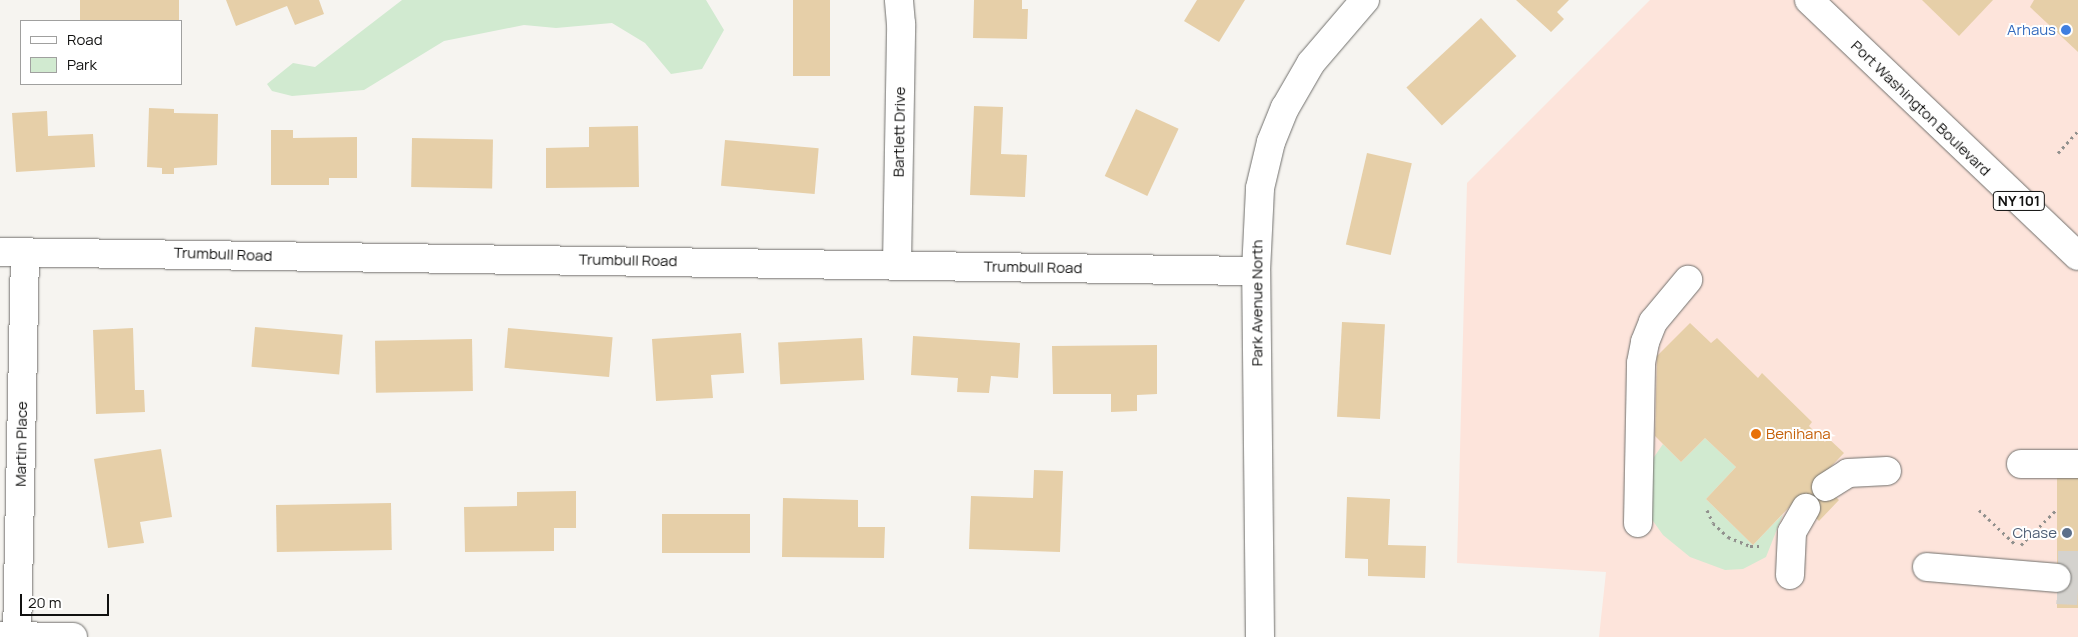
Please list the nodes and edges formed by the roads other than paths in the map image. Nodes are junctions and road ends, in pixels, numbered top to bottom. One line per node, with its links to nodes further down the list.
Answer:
1 (899, 0): 6 (street, Bartlett Drive)
2 (1364, 0): 7 (street, Park Avenue North)
3 (1809, 0): 5 (street, Port Washington Boulevard / NY 101)
4 (13, 252): 6 (street, Trumbull Road); 18 (street, Martin Place)
5 (2078, 256)
6 (897, 264): 7 (street, Trumbull Road)
7 (1256, 271): 20 (street, Park Avenue North)
8 (1688, 280): 14 (street)
9 (2021, 464): 10 (street)
10 (2078, 464)
11 (1887, 471): 12 (street)
12 (1826, 487)
13 (1806, 508): 16 (street)
14 (1638, 524)
15 (1927, 567): 17 (street)
16 (1790, 575)
17 (2057, 578)
18 (8, 636): 19 (street)
19 (73, 637)
20 (1260, 637)

